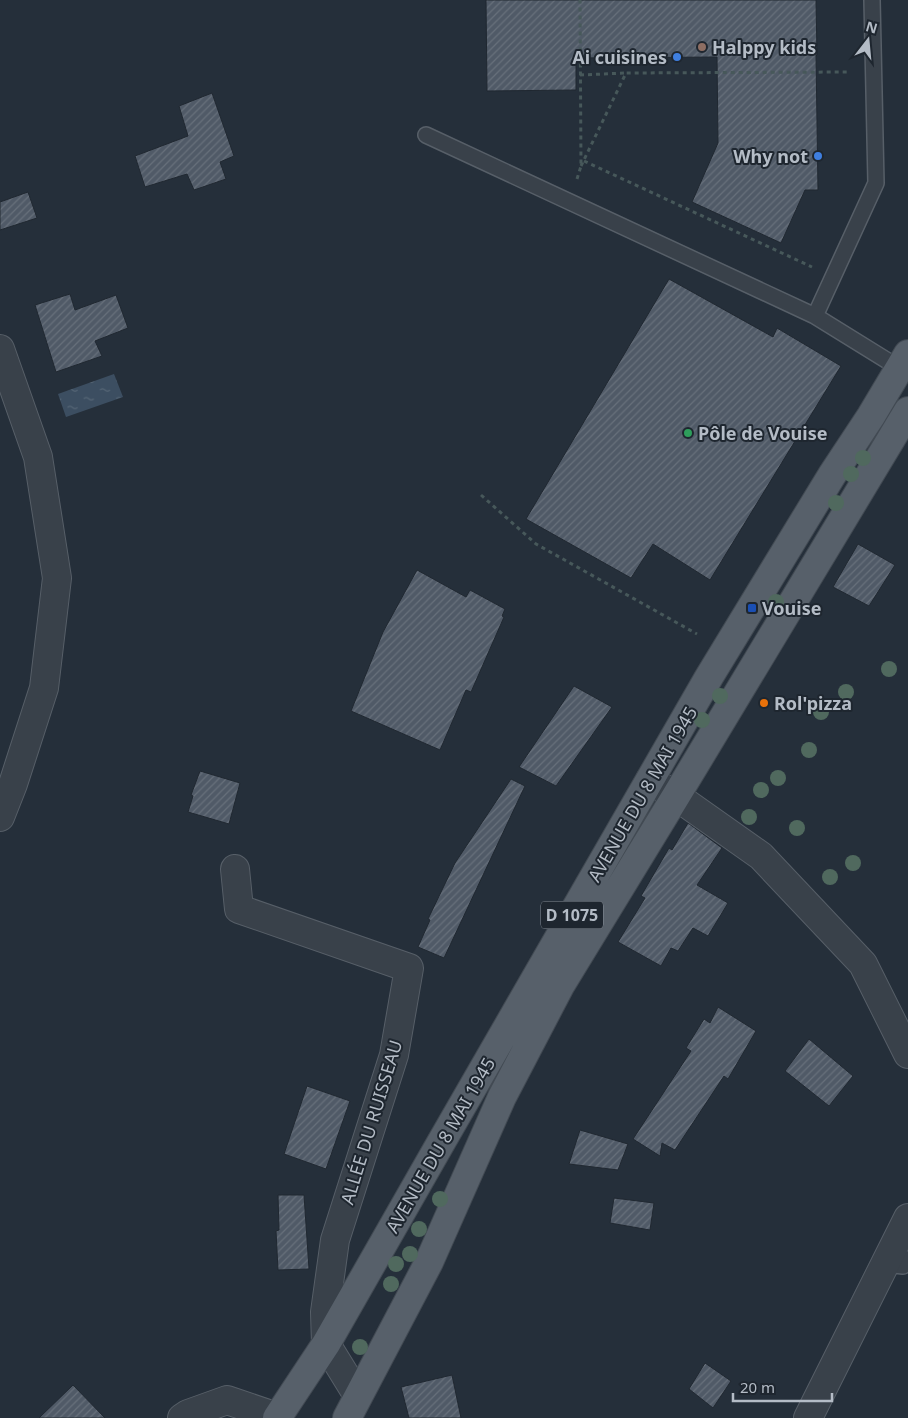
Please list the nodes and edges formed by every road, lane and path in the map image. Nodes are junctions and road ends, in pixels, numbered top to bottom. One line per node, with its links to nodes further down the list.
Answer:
1 (580, 0): 5 (path)
2 (872, 0): 3 (lane)
3 (874, 72): 4 (path); 10 (lane)
4 (626, 73): 5 (path); 7 (path)
5 (580, 75): 8 (path)
6 (426, 135): 9 (lane)
7 (584, 162): 8 (path); 10 (path)
8 (581, 166): 9 (path)
9 (568, 200): 11 (lane)
10 (833, 277): 11 (lane)
11 (815, 316): 13 (lane)
12 (0, 349): 19 (street)
13 (905, 365): 17 (main road, AVENUE DU 8 MAI 1945 / D 1075)
14 (908, 411): 18 (main road, AVENUE DU 8 MAI 1945 / D 1075)
15 (480, 494): 16 (path)
16 (697, 634)
17 (650, 780): 18 (street); 24 (main road, AVENUE DU 8 MAI 1945 / D 1075)
18 (676, 796): 21 (street); 25 (main road, AVENUE DU 8 MAI 1945 / D 1075)
19 (0, 816)
20 (235, 869): 24 (street, ALLÉE DU RUISSEAU)
21 (908, 1054)
22 (908, 1218): 23 (street)
23 (896, 1262): 28 (street)
24 (326, 1344): 25 (street, AVENUE DU 8 MAI 1945); 27 (main road, AVENUE DU 8 MAI 1945 / D 1075)
25 (353, 1407)
26 (182, 1418): 27 (street)
27 (278, 1418)
28 (808, 1418)

